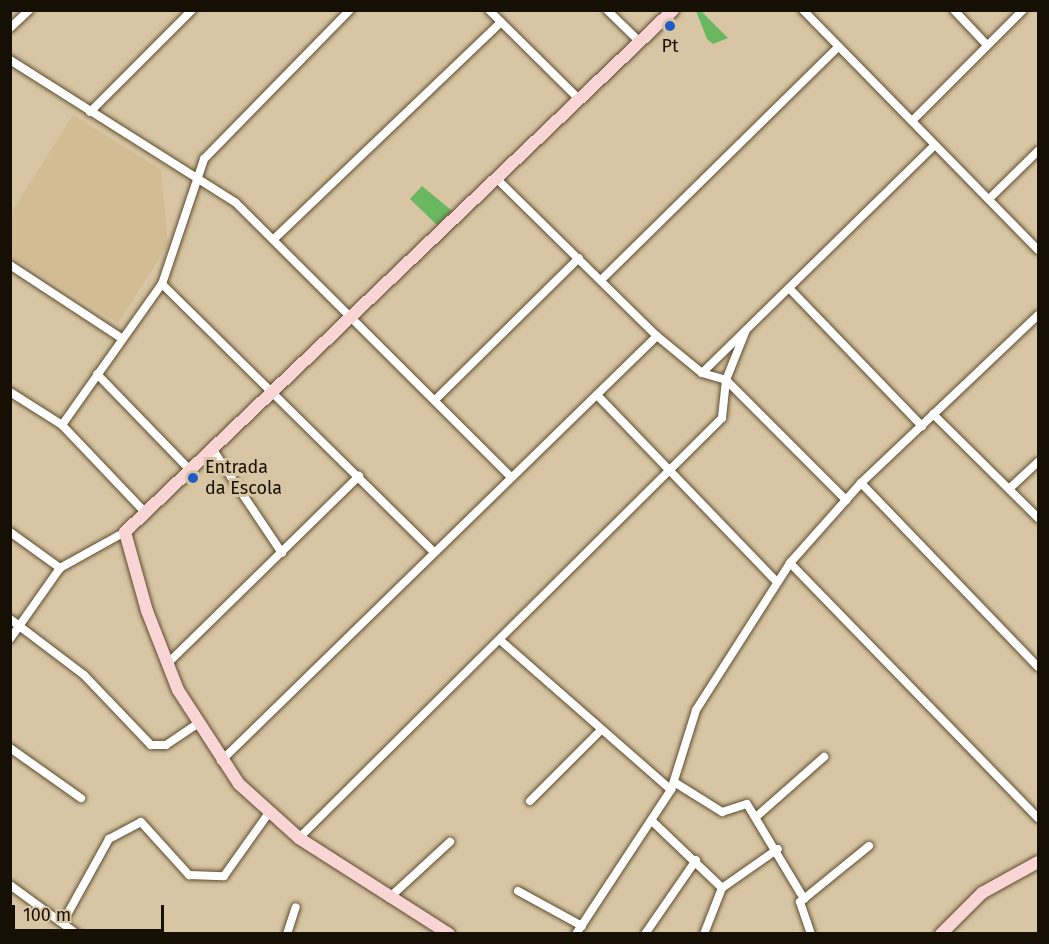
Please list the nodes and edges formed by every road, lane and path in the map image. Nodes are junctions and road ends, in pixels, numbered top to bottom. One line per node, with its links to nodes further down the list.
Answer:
1 (29, 10): 11 (street)
2 (192, 10): 17 (street)
3 (350, 10): 22 (street)
4 (489, 10): 10 (street)
5 (608, 10): 12 (street)
6 (673, 10): 12 (street)
7 (803, 10): 14 (street)
8 (954, 10): 13 (street)
9 (1023, 10): 13 (street)
10 (501, 22): 16 (street); 24 (street)
11 (10, 28)
12 (640, 42): 16 (street)
13 (987, 45): 18 (street)
14 (838, 47): 18 (street); 28 (street)
15 (10, 60): 17 (street)
16 (580, 100): 21 (street)
17 (90, 112): 22 (street)
18 (912, 121): 19 (street)
19 (935, 145): 23 (street); 30 (street)
20 (1038, 151): 23 (street)
21 (497, 178): 26 (street); 32 (street)
22 (196, 179): 24 (street); 29 (street)
23 (988, 199): 25 (street)
24 (274, 239): 32 (street)
25 (1038, 250)
26 (579, 258): 28 (street); 42 (street)
27 (10, 265): 35 (street)
28 (601, 280): 34 (street)
29 (162, 284): 35 (street); 40 (street)
30 (789, 288): 33 (street); 45 (street)
31 (1038, 315): 43 (street)
32 (354, 316): 40 (street); 42 (street)
33 (746, 330): 36 (street); 38 (street)
34 (657, 336): 36 (street); 41 (street)
35 (121, 338): 37 (street)
36 (702, 373): 38 (street)
37 (97, 374): 44 (street); 48 (street)
38 (726, 380): 49 (street); 54 (street)
39 (10, 392): 44 (street)
40 (274, 392): 46 (street); 50 (street)
41 (597, 395): 49 (street); 51 (street)
42 (435, 400): 51 (street)
43 (933, 414): 45 (street); 53 (street)
44 (62, 424): 55 (street)
45 (922, 426): 52 (street)
46 (213, 450): 48 (street); 60 (street)
47 (1038, 462): 53 (street)
48 (191, 471): 55 (street)
49 (669, 471): 63 (street); 67 (street)
50 (359, 476): 59 (street); 60 (street)
51 (511, 477): 59 (street)
52 (861, 483): 54 (street); 69 (street)
53 (1010, 488): 56 (street)
54 (846, 500): 61 (street)
55 (144, 511): 58 (street)
56 (1038, 518)
57 (10, 532): 62 (street)
58 (125, 532): 62 (street); 68 (street)
59 (434, 552): 74 (street)
60 (282, 553): 68 (street)
61 (790, 563): 63 (street); 80 (street)
62 (60, 568): 65 (street)
63 (777, 582): 75 (street)
64 (10, 619): 65 (street)
65 (20, 626): 66 (street); 70 (street)
66 (10, 639)
67 (501, 640): 71 (street); 82 (street)
68 (166, 664): 70 (street)
69 (1038, 667)
70 (196, 725): 74 (street)
71 (599, 732): 75 (street); 77 (street)
72 (10, 748): 76 (street)
73 (824, 757): 79 (street)
74 (220, 761): 78 (street)
75 (673, 786): 79 (street); 81 (street)
76 (81, 798)
77 (530, 801)
78 (268, 814): 82 (street); 94 (street)
79 (756, 817): 85 (street)
80 (1038, 818)
81 (652, 821): 86 (street); 95 (street)
82 (299, 838): 91 (street)
83 (450, 842): 91 (street)
84 (869, 846): 92 (street)
85 (778, 849): 89 (street); 92 (street)
86 (696, 860): 89 (street); 100 (street)
87 (1037, 865): 96 (street)
88 (10, 885): 94 (street)
89 (722, 888): 101 (street)
90 (518, 891): 95 (street)
91 (389, 898): 99 (street)
92 (804, 899): 102 (street)
93 (296, 907): 98 (street)
94 (63, 922): 97 (street)
95 (579, 930)
96 (945, 932)
97 (77, 933)
98 (287, 933)
99 (449, 933)
100 (645, 933)
101 (704, 933)
102 (811, 933)

